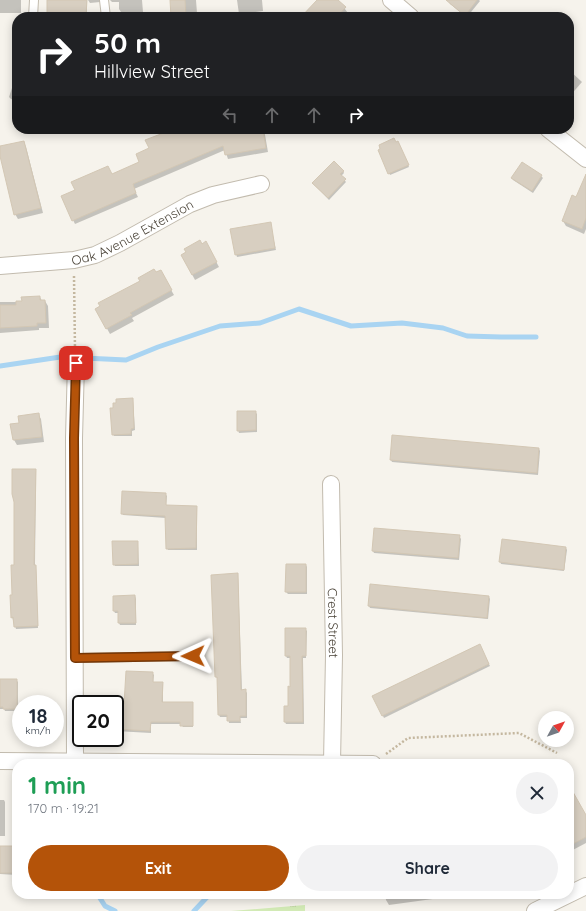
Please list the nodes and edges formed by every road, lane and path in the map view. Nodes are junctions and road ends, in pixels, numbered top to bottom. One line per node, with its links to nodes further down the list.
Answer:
1 (34, 0): 4 (lane)
2 (104, 0): 5 (lane)
3 (391, 0): 6 (street)
4 (33, 12)
5 (105, 12)
6 (405, 12)
7 (554, 134): 8 (street)
8 (586, 159)
9 (261, 184): 10 (street, Oak Avenue Extension)
10 (74, 260): 11 (street, Oak Avenue Extension); 12 (path)
11 (0, 266)
12 (76, 363): 15 (street)
13 (331, 484): 18 (street, Crest Street)
14 (193, 656): 15 (lane)
15 (75, 658): 17 (street)
16 (557, 753): 19 (path)
17 (75, 759)
18 (332, 759)
19 (380, 759)
20 (0, 761): 21 (street)
21 (12, 761)
22 (586, 886): 23 (street)
23 (574, 892)
24 (561, 899): 25 (street)
25 (535, 911)

